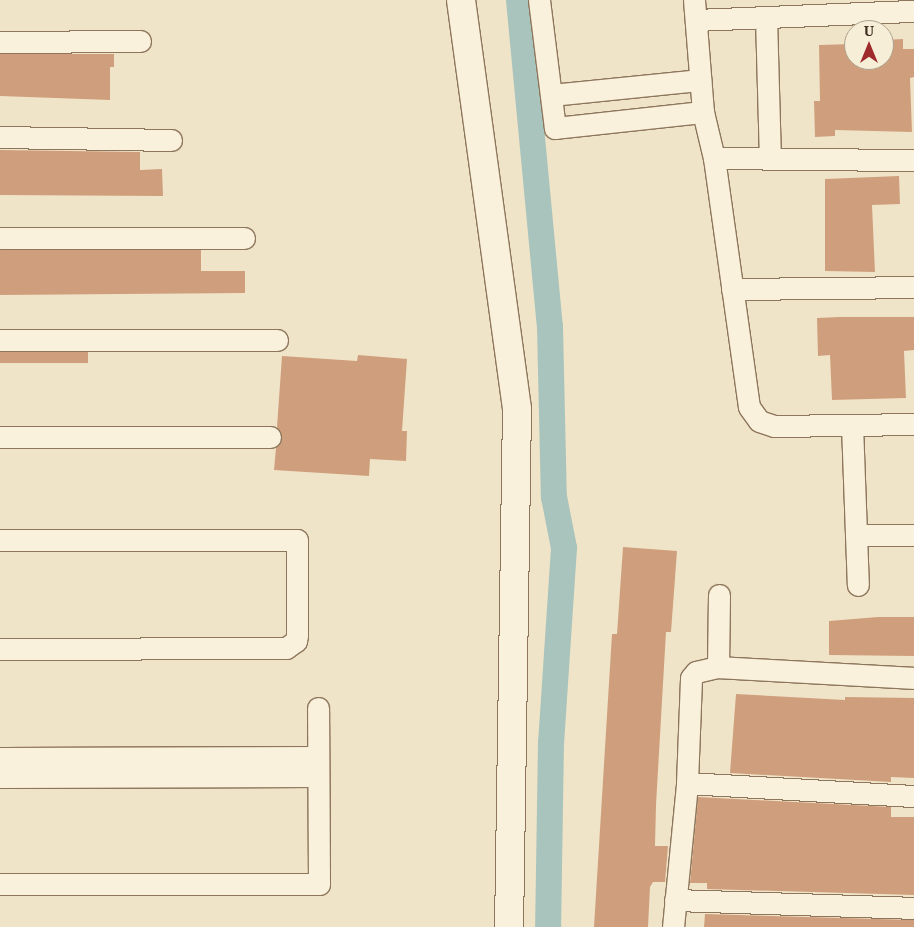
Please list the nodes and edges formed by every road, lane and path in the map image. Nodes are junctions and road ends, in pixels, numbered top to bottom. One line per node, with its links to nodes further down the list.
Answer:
1 (461, 0): 44 (street)
2 (539, 0): 9 (street)
3 (695, 10): 5 (street); 8 (street)
4 (914, 12): 5 (street)
5 (766, 17): 14 (street)
6 (0, 42): 7 (street)
7 (140, 42)
8 (700, 80): 9 (street); 10 (street)
9 (552, 94): 10 (street)
10 (703, 112): 13 (street)
11 (0, 137): 12 (street)
12 (171, 140)
13 (714, 158): 14 (street); 19 (street)
14 (770, 158): 15 (street)
15 (914, 160)
16 (0, 238): 17 (street)
17 (244, 238)
18 (914, 287): 19 (street)
19 (732, 289): 23 (street)
20 (0, 340): 21 (street)
21 (277, 340)
22 (914, 424): 23 (street)
23 (852, 425): 26 (street)
24 (0, 437): 25 (street)
25 (270, 438)
26 (856, 534): 27 (street); 29 (street)
27 (914, 535)
28 (0, 540): 31 (street)
29 (858, 585)
30 (719, 595): 32 (street)
31 (0, 649)
32 (718, 667): 33 (street); 39 (street)
33 (914, 678)
34 (318, 708): 36 (street)
35 (0, 758): 37 (street)
36 (318, 766): 37 (street); 41 (street)
37 (153, 767): 38 (street)
38 (0, 777)
39 (686, 783): 40 (street); 42 (street)
40 (914, 796)
41 (0, 884)
42 (675, 900): 43 (street); 45 (street)
43 (914, 908)
44 (509, 927)
45 (673, 927)

